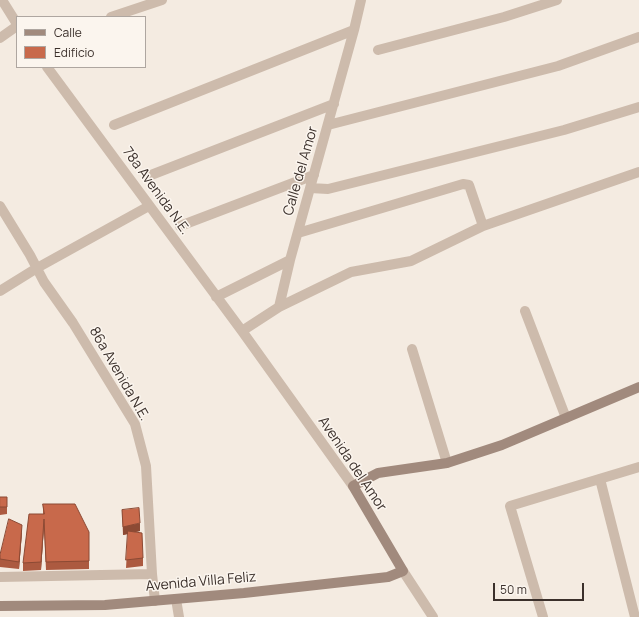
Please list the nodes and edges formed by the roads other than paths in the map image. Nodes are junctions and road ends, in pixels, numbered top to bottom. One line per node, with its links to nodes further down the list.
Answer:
1 (2, 0): 6 (street)
2 (162, 0): 5 (street)
3 (361, 0): 8 (street, Calle del Amor)
4 (557, 0): 11 (street)
5 (114, 16)
6 (16, 23)
7 (16, 26): 10 (street)
8 (354, 30): 13 (street, Calle del Amor); 15 (street)
9 (639, 37): 16 (street)
10 (0, 38)
11 (378, 50)
12 (47, 68): 22 (street, 78a Avenida N.E.)
13 (334, 104): 16 (street, Calle del Amor); 18 (street)
14 (639, 107): 20 (street)
15 (114, 125)
16 (328, 125): 19 (street, Calle del Amor)
17 (639, 172): 24 (street)
18 (151, 175)
19 (314, 175): 20 (street, Calle del Amor); 23 (street)
20 (310, 188): 25 (street, Calle del Amor)
21 (0, 206): 27 (street, 86a Avenida N.E.)
22 (149, 206): 27 (street); 29 (street, 78a Avenida N.E.)
23 (180, 226)
24 (484, 226): 25 (street); 30 (street)
25 (298, 233): 26 (street, Calle del Amor)
26 (290, 260): 29 (street); 30 (street, Calle del Amor)
27 (37, 268): 28 (street); 41 (street, 86a Avenida N.E.)
28 (0, 291)
29 (216, 297): 32 (street, 78a Avenida N.E.)
30 (279, 307): 32 (street)
31 (525, 311): 35 (street)
32 (242, 332): 39 (street, Avenida del Amor)
33 (412, 349): 36 (street)
34 (639, 387): 35 (street)
35 (566, 418): 36 (street)
36 (447, 463): 39 (street)
37 (639, 467): 38 (street)
38 (600, 479): 48 (street); 49 (street)
39 (353, 486): 40 (street, Avenida del Amor)
40 (403, 571): 43 (street, Avenida Villa Feliz); 47 (street, Avenida del Amor)
41 (152, 574): 42 (street); 44 (street, 86a Avenida N.E.)
42 (0, 577)
43 (176, 599): 44 (street, Avenida Villa Feliz); 46 (street)
44 (155, 601): 45 (street, Avenida Villa Feliz)
45 (0, 606)
46 (179, 617)
47 (433, 617)
48 (543, 617)
49 (635, 617)

